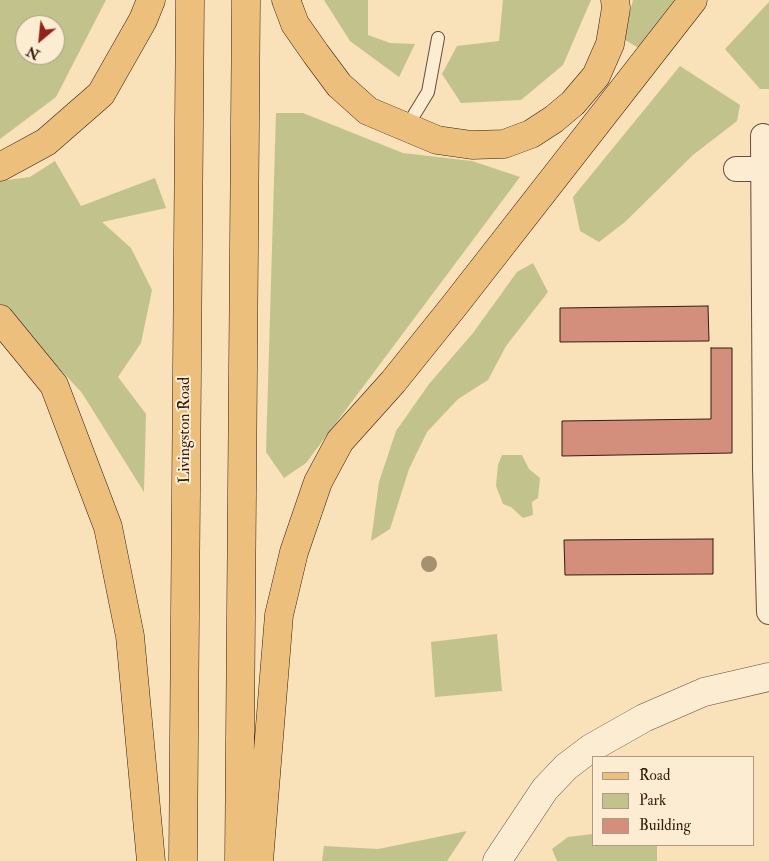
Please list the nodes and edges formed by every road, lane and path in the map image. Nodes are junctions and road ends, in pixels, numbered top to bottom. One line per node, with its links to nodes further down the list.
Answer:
1 (151, 0): 10 (main road)
2 (190, 0): 17 (main road, Livingston Road)
3 (246, 0): 18 (main road)
4 (286, 0): 8 (main road)
5 (615, 0): 8 (main road)
6 (693, 0): 19 (main road)
7 (438, 38): 8 (lane)
8 (406, 128)
9 (763, 136): 12 (street)
10 (0, 167)
11 (736, 169): 12 (street)
12 (762, 169): 14 (street)
13 (0, 319): 16 (main road)
14 (769, 612)
15 (769, 677): 20 (street)
16 (151, 861)
17 (183, 861)
18 (239, 861)
19 (258, 861)
20 (497, 861)

